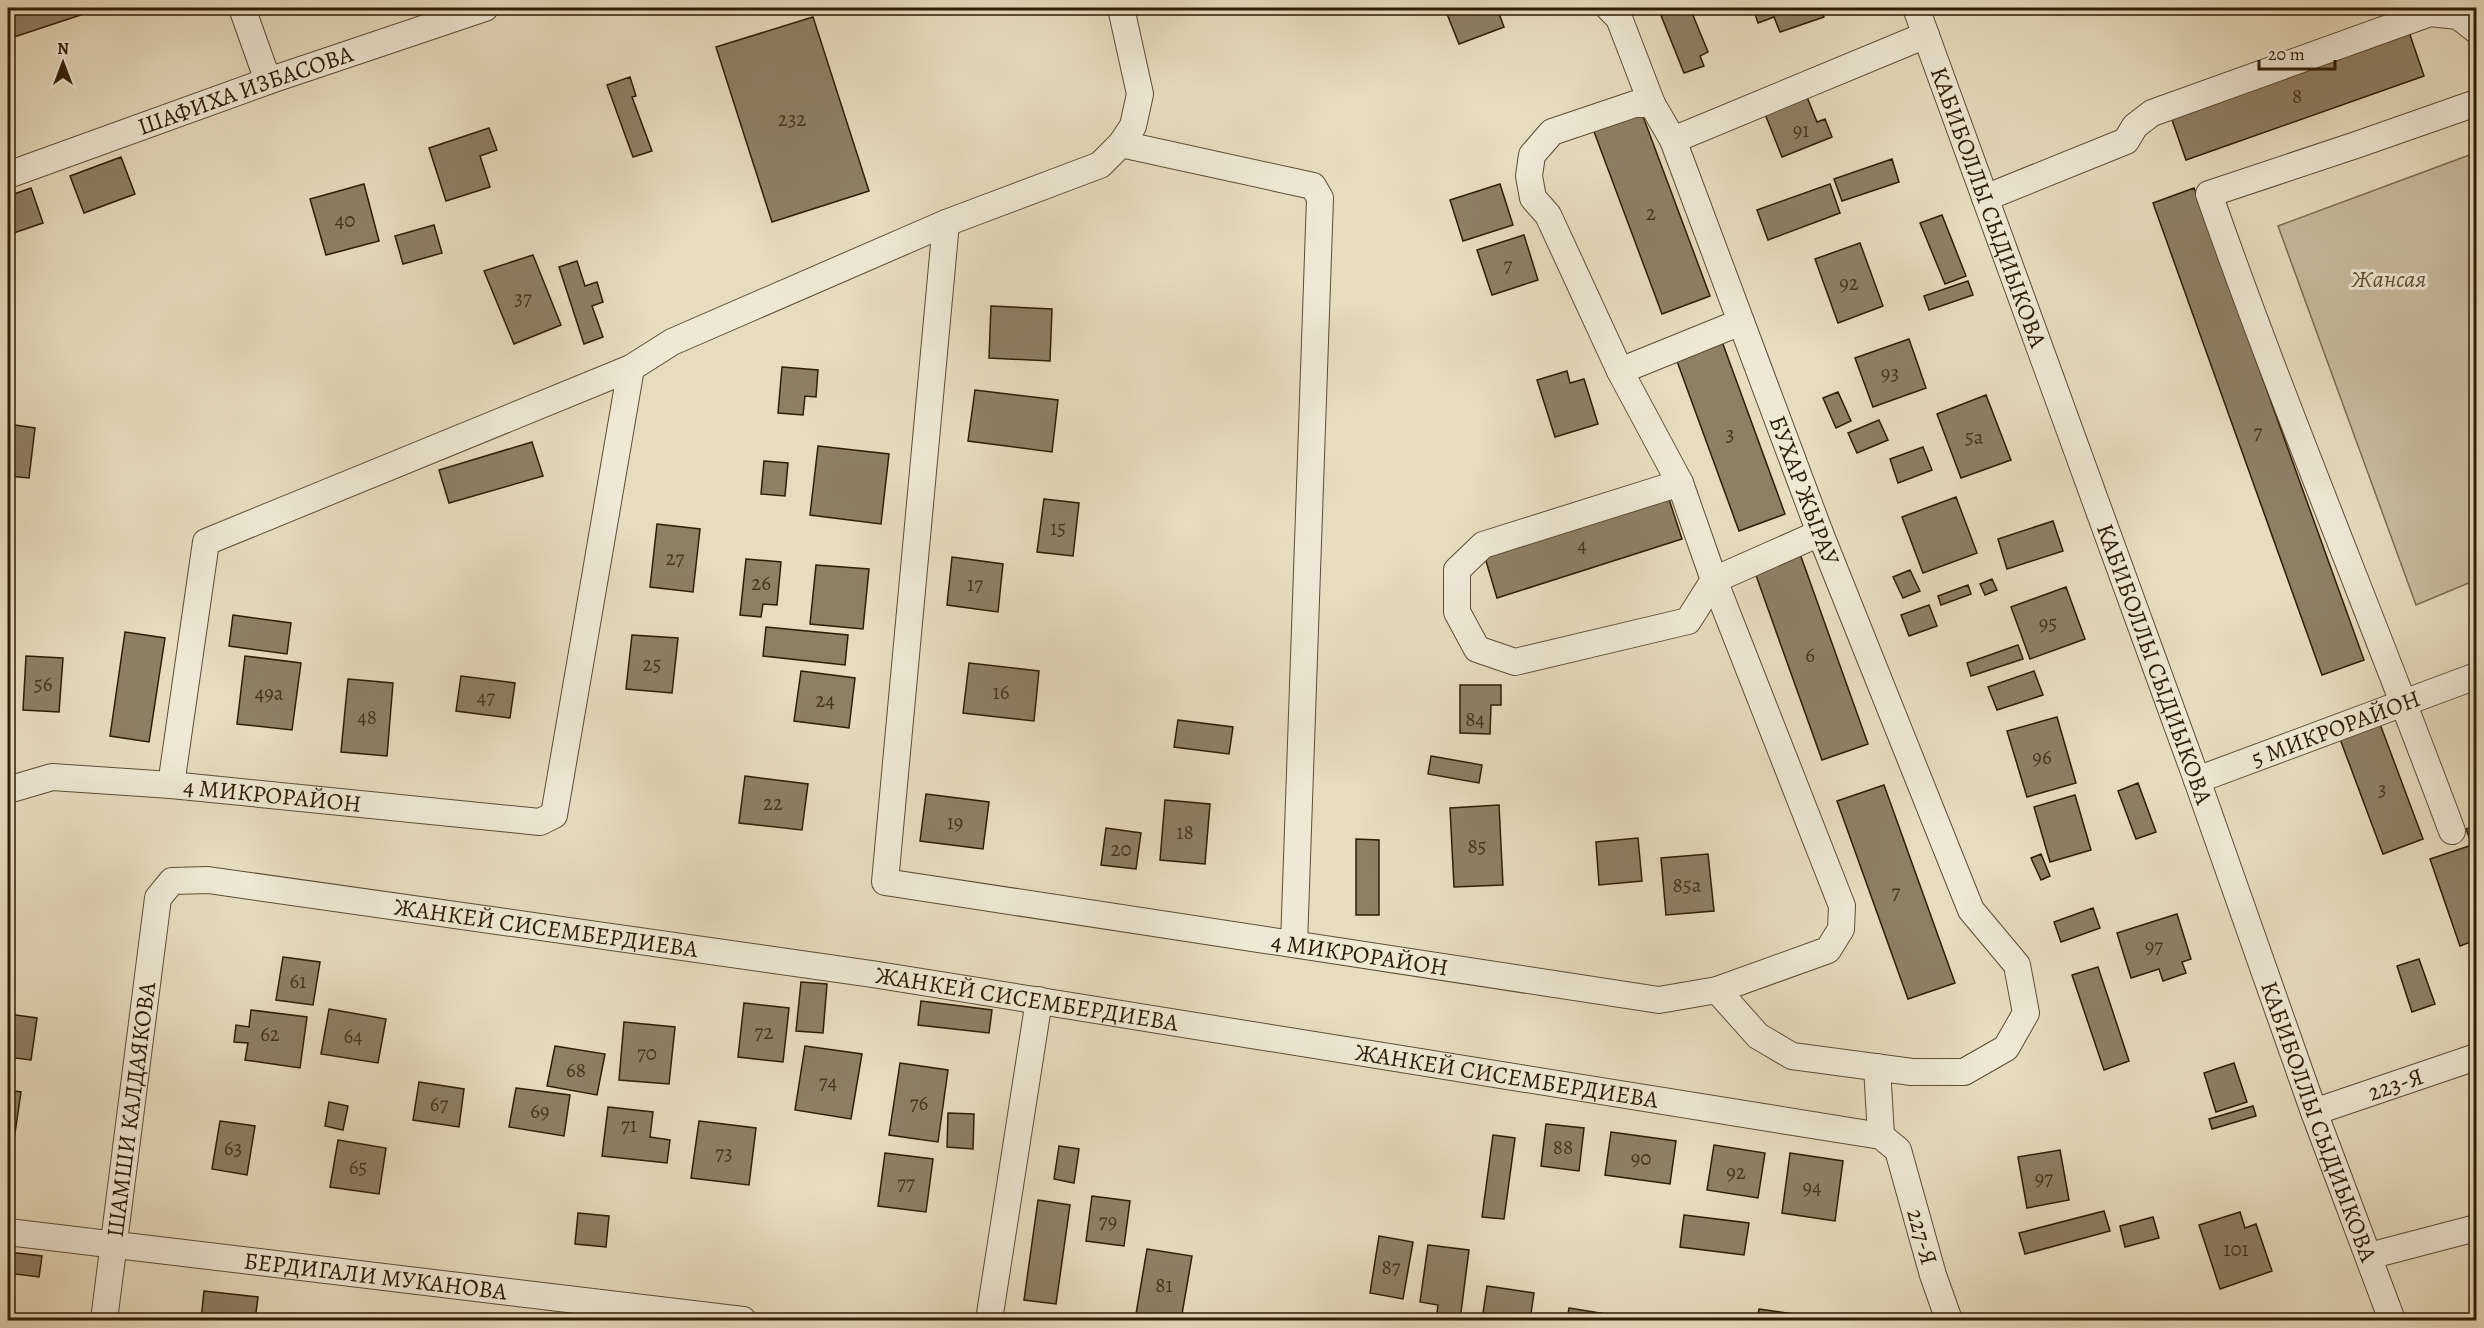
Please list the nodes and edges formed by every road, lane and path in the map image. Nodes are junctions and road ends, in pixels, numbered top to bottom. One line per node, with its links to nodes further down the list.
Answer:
1 (242, 8): 8 (street)
2 (485, 8): 8 (street, ШАФИХА ИЗБАСОВА)
3 (1121, 8): 12 (street)
4 (1609, 8): 10 (street, БУХАР ЖЫРАУ)
5 (1916, 8): 7 (street, КАБИБОЛЛЫ СЫДИЫКОВА)
6 (2476, 30): 14 (street)
7 (1926, 34): 11 (street); 14 (street, КАБИБОЛЛЫ СЫДИЫКОВА)
8 (268, 81): 13 (street, ШАФИХА ИЗБАСОВА)
9 (2476, 103): 23 (street)
10 (1652, 104): 11 (street, БУХАР ЖЫРАУ); 18 (street)
11 (1673, 140): 16 (street, БУХАР ЖЫРАУ)
12 (1121, 144): 15 (street); 29 (street)
13 (8, 175)
14 (1985, 198): 24 (street, КАБИБОЛЛЫ СЫДИЫКОВА)
15 (946, 223): 17 (street); 29 (street, 4 МИКРОРАЙОН)
16 (1741, 322): 18 (street); 20 (street, БУХАР ЖЫРАУ)
17 (631, 368): 25 (street); 25 (street, 4 МИКРОРАЙОН)
18 (1620, 371): 19 (street)
19 (1680, 483): 21 (street); 21 (street)
20 (1820, 532): 21 (street); 33 (street, БУХАР ЖЫРАУ)
21 (1714, 580): 30 (street, 4 МИКРОРАЙОН)
22 (2476, 676): 23 (street, 5 МИКРОРАЙОН)
23 (2404, 703): 24 (street, 5 МИКРОРАЙОН); 27 (street)
24 (2197, 780): 34 (street, КАБИБОЛЛЫ СЫДИЫКОВА)
25 (171, 785): 26 (street, 4 МИКРОРАЙОН)
26 (8, 790)
27 (2452, 831)
28 (158, 898): 31 (street, ЖАНКЕЙ СИСЕМБЕРДИЕВА); 38 (street, ШАМШИ КАЛДАЯКОВА)
29 (1294, 944): 30 (street, 4 МИКРОРАЙОН)
30 (1717, 990): 33 (street)
31 (1039, 1000): 35 (street, ЖАНКЕЙ СИСЕМБЕРДИЕВА); 42 (street)
32 (2476, 1057): 34 (street, 223-Я)
33 (1877, 1067): 35 (street, 227-Я)
34 (2314, 1112): 39 (street, КАБИБОЛЛЫ СЫДИЫКОВА)
35 (1889, 1143): 43 (street, 227-Я)
36 (2476, 1228): 39 (street)
37 (8, 1232): 38 (street, БЕРДИГАЛИ МУКАНОВА)
38 (115, 1245): 40 (street, ШАМШИ КАЛДАЯКОВА); 41 (street, БЕРДИГАЛИ МУКАНОВА)
39 (2369, 1256): 44 (street, КАБИБОЛЛЫ СЫДИЫКОВА)
40 (104, 1320)
41 (743, 1320)
42 (989, 1320)
43 (1949, 1320)
44 (2392, 1320)

